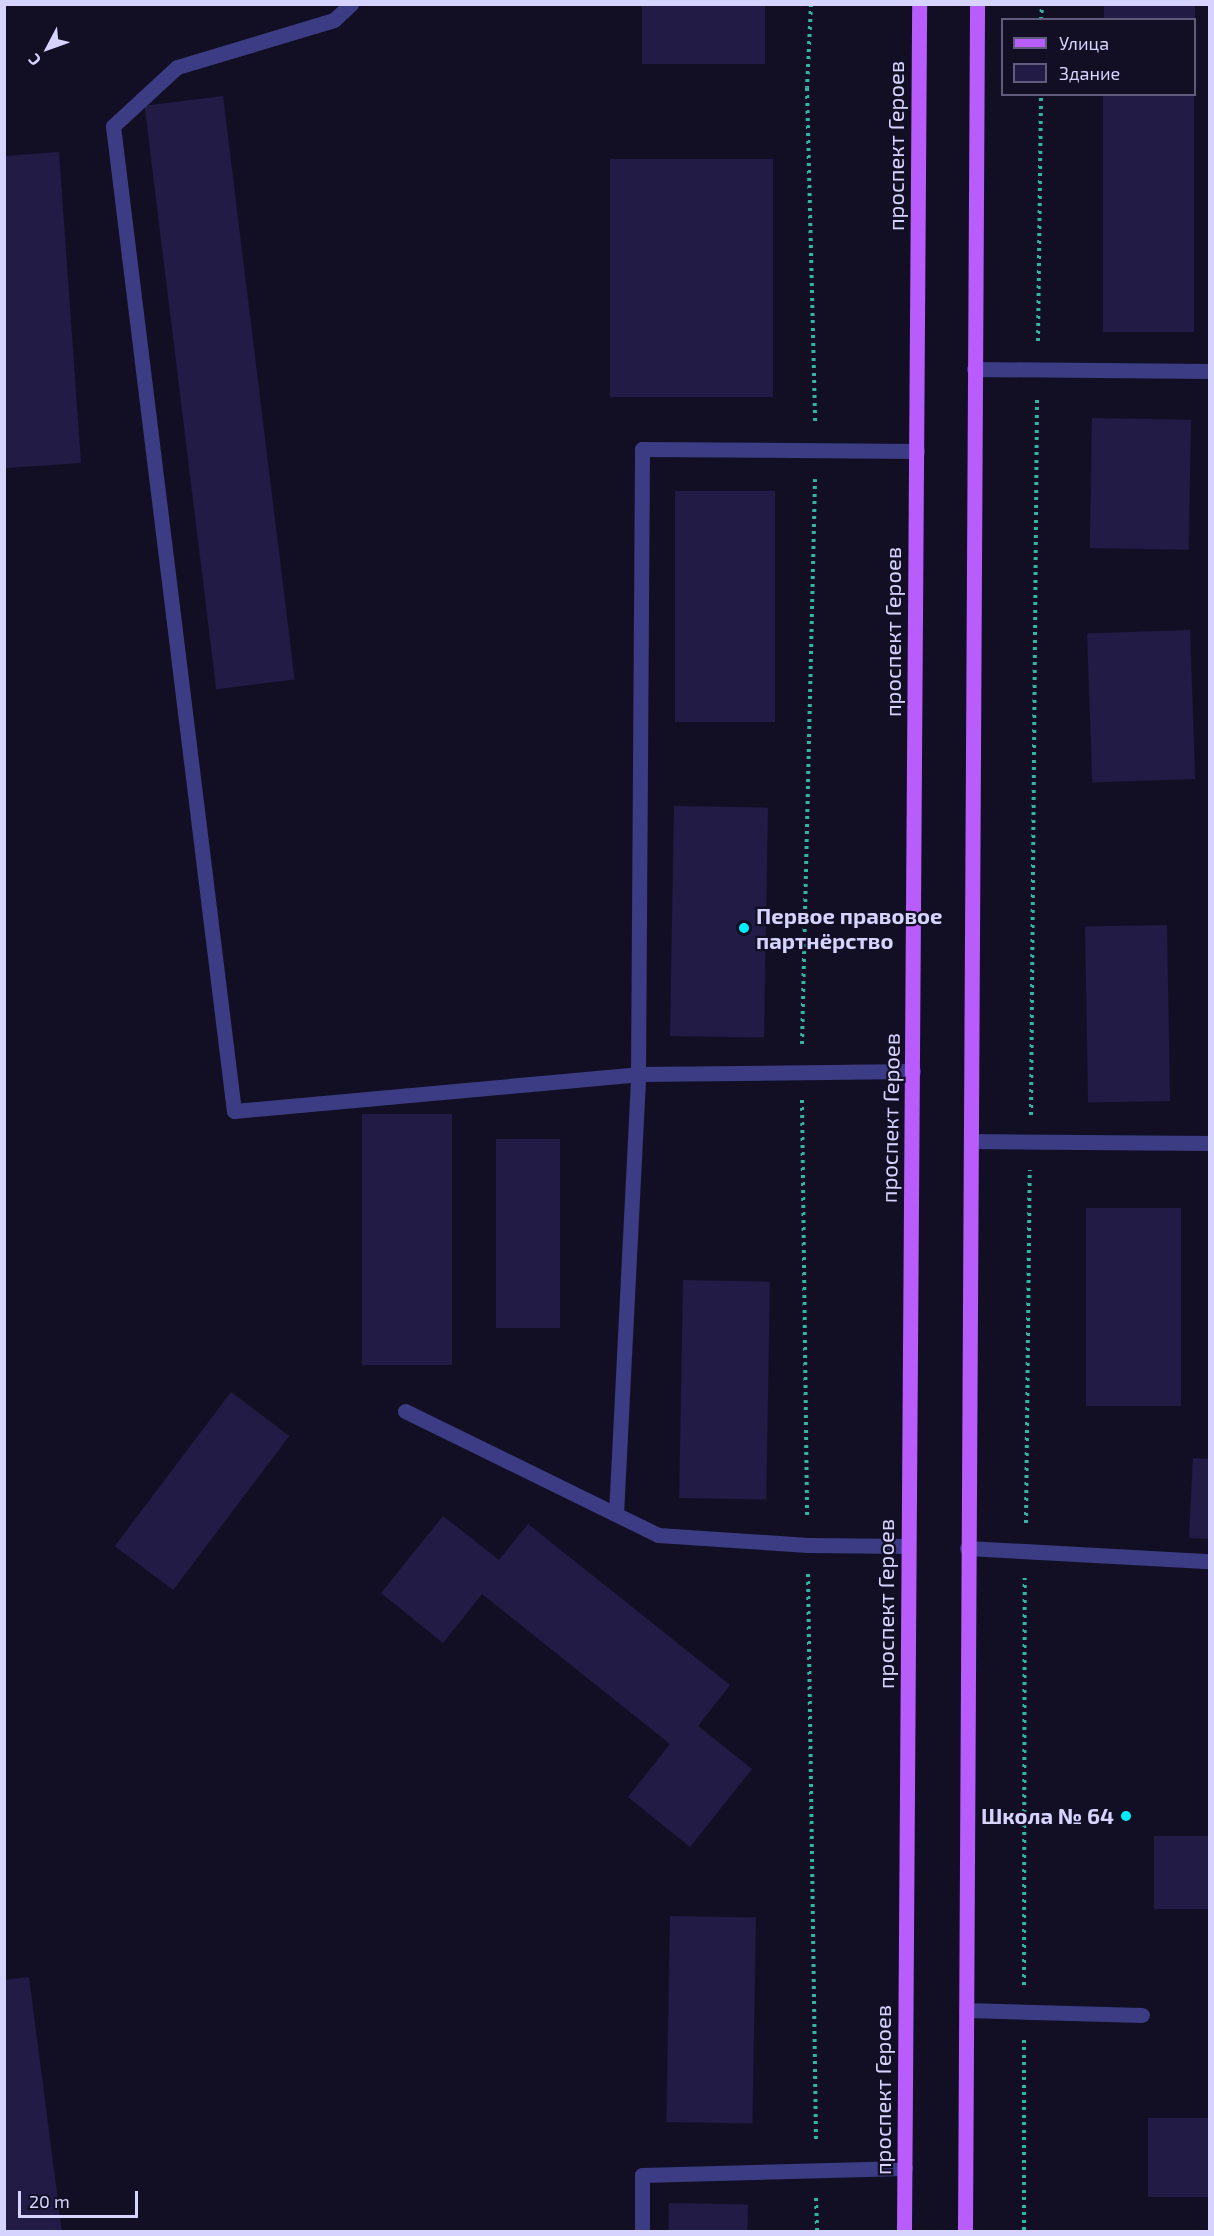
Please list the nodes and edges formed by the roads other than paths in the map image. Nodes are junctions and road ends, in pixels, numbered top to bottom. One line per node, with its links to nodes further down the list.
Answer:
1 (351, 4): 8 (lane)
2 (919, 4): 6 (main road, проспект Героев)
3 (977, 4): 4 (main road)
4 (974, 369): 5 (lane); 9 (main road)
5 (1209, 371)
6 (917, 451): 7 (main road, проспект Героев); 8 (lane)
7 (913, 1071): 8 (lane); 13 (main road, проспект Героев)
8 (638, 1074): 12 (lane)
9 (971, 1141): 10 (lane); 14 (main road)
10 (1209, 1143)
11 (405, 1411): 12 (lane)
12 (616, 1514): 13 (lane)
13 (908, 1546): 18 (main road, проспект Героев)
14 (967, 1548): 15 (lane); 16 (main road)
15 (1209, 1562)
16 (966, 2010): 17 (lane); 21 (main road)
17 (1142, 2015)
18 (905, 2168): 19 (lane); 20 (main road, проспект Героев)
19 (642, 2232)
20 (904, 2232)
21 (964, 2232)

